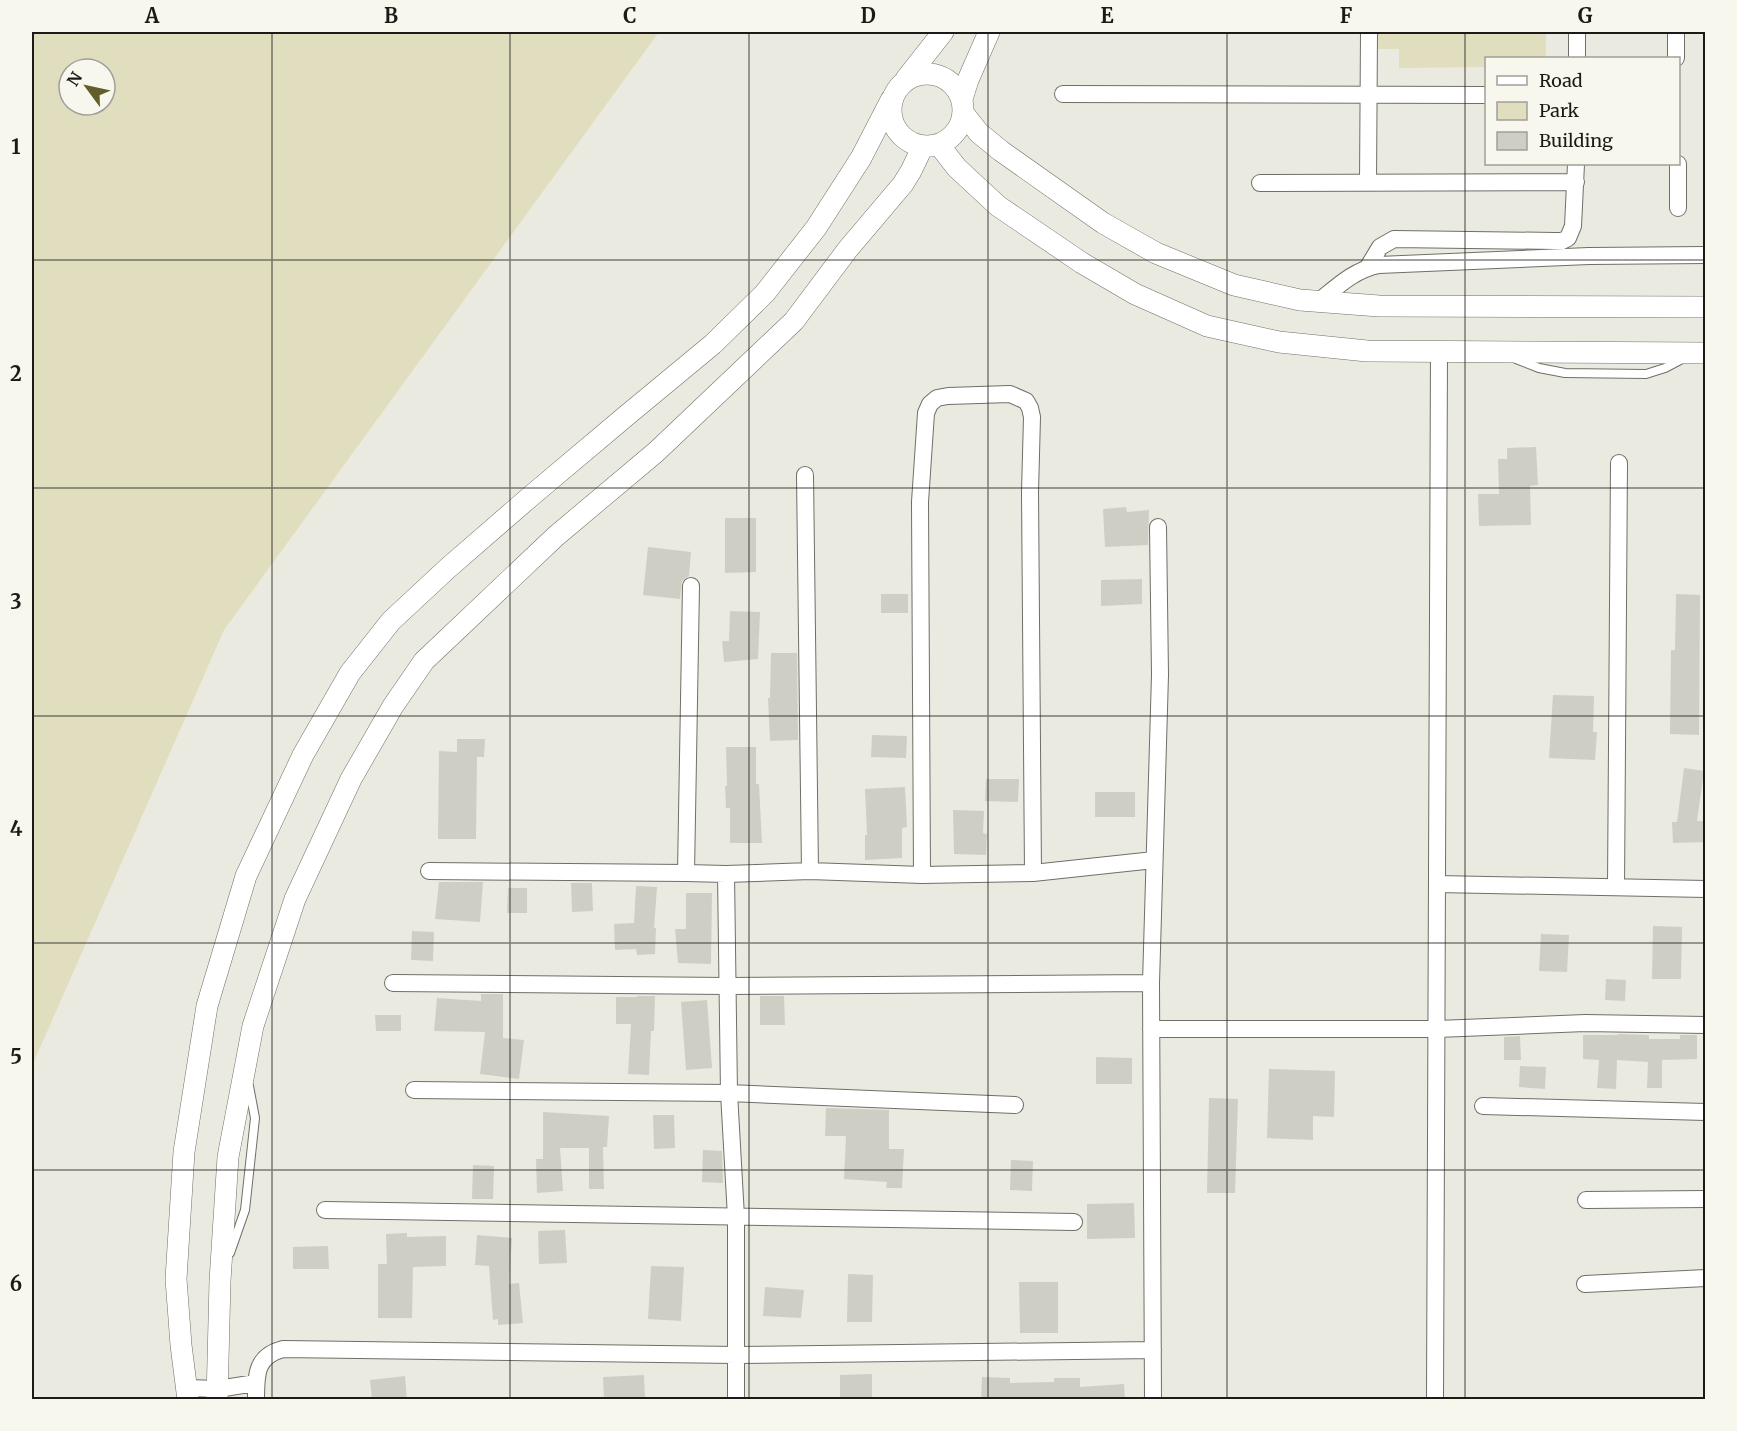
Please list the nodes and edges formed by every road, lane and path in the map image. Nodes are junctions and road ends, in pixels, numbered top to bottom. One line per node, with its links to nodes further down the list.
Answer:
1 (943, 32): 8 (street)
2 (989, 32): 13 (street)
3 (1369, 32): 10 (street)
4 (1577, 32): 6 (street)
5 (1676, 32): 7 (street)
6 (1577, 57)
7 (1676, 57)
8 (906, 79): 12 (street); 13 (street)
9 (1063, 94): 10 (street)
10 (1368, 94): 11 (street); 19 (street)
11 (1485, 95)
12 (891, 100): 14 (street); 62 (street)
13 (963, 107): 14 (street); 23 (street)
14 (931, 146): 25 (street); 63 (street)
15 (1576, 165): 17 (street)
16 (1678, 165): 20 (street)
17 (1576, 182): 19 (street); 22 (street)
18 (1260, 183): 19 (street)
19 (1368, 183)
20 (1678, 208)
21 (1706, 255): 22 (street)
22 (1368, 267): 23 (street)
23 (1318, 302): 24 (street)
24 (1706, 307)
25 (1439, 351): 26 (street); 38 (street)
26 (1700, 353)
27 (1619, 464): 39 (street)
28 (804, 475): 33 (street)
29 (1158, 527): 31 (street)
30 (691, 586): 34 (street)
31 (1154, 860): 35 (street); 42 (street)
32 (429, 871): 34 (street)
33 (810, 871): 36 (street); 37 (street)
34 (686, 873): 36 (street)
35 (1033, 873): 37 (street); 37 (street)
36 (726, 874): 43 (street)
37 (922, 875)
38 (1437, 884): 39 (street); 46 (street)
39 (1616, 887): 40 (street)
40 (1706, 889)
41 (393, 983): 43 (street)
42 (1151, 983): 43 (street); 45 (street)
43 (727, 986): 48 (street)
44 (1706, 1025): 46 (street)
45 (1151, 1029): 46 (street); 59 (street)
46 (1437, 1029): 66 (street)
47 (414, 1090): 48 (street)
48 (729, 1093): 49 (street); 55 (street)
49 (1015, 1105)
50 (1483, 1106): 51 (street)
51 (1706, 1112)
52 (1706, 1199): 53 (street)
53 (1586, 1200)
54 (326, 1210): 55 (street)
55 (736, 1217): 56 (street); 60 (street)
56 (1074, 1222)
57 (1706, 1278): 58 (street)
58 (1585, 1284)
59 (1153, 1350): 60 (street); 65 (street)
60 (736, 1355): 61 (street); 64 (street)
61 (256, 1391): 63 (street)
62 (187, 1394): 63 (street)
63 (218, 1394)
64 (736, 1400)
65 (1153, 1400)
66 (1435, 1400)

